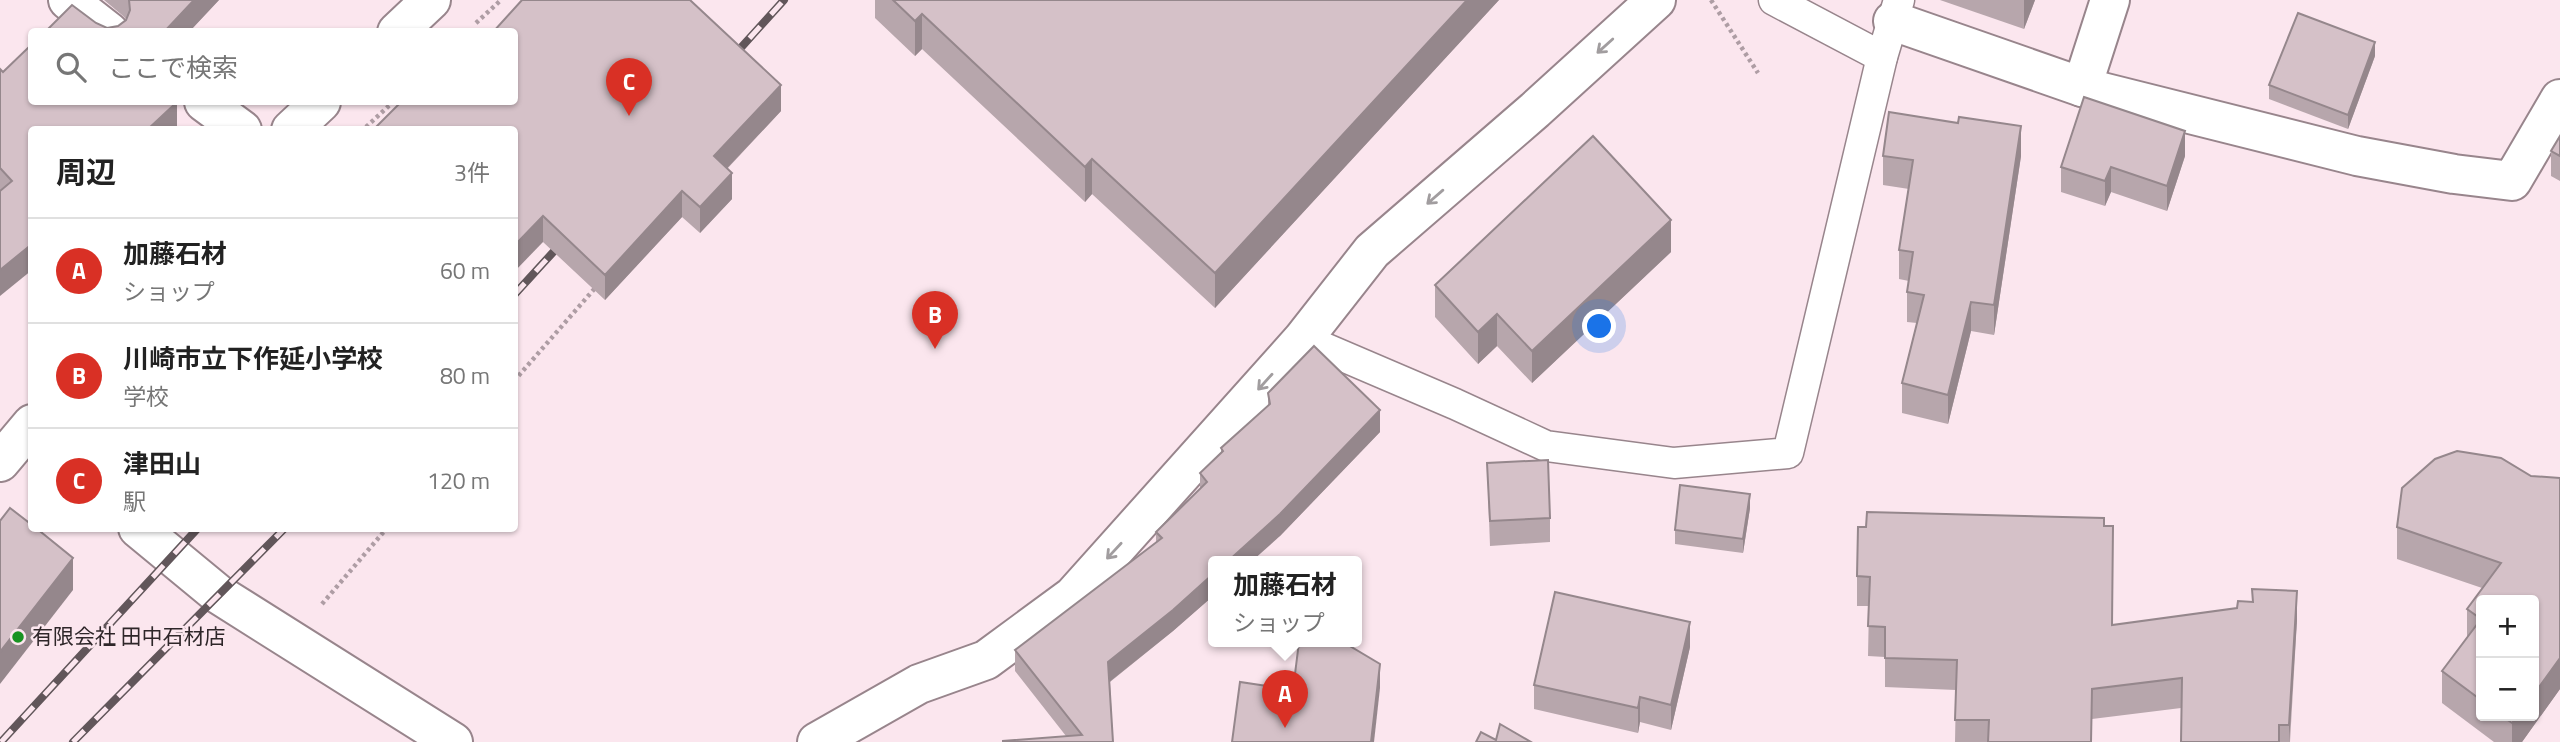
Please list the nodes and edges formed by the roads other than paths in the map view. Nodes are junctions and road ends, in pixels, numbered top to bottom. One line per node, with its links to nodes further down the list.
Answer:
1 (68, 0): 7 (street)
2 (431, 0): 8 (street)
3 (1656, 0): 15 (street, one-way to 15)
4 (1774, 0): 6 (lane)
5 (2110, 0): 9 (street)
6 (1891, 26): 9 (street); 15 (lane)
7 (104, 28)
8 (401, 28)
9 (2082, 87): 10 (street)
10 (2560, 99)
11 (208, 105): 13 (street)
12 (318, 105): 14 (street)
13 (237, 126)
14 (295, 126)
15 (1303, 339): 18 (street, one-way to 18)
16 (143, 532): 17 (street)
17 (453, 742)
18 (817, 742)

